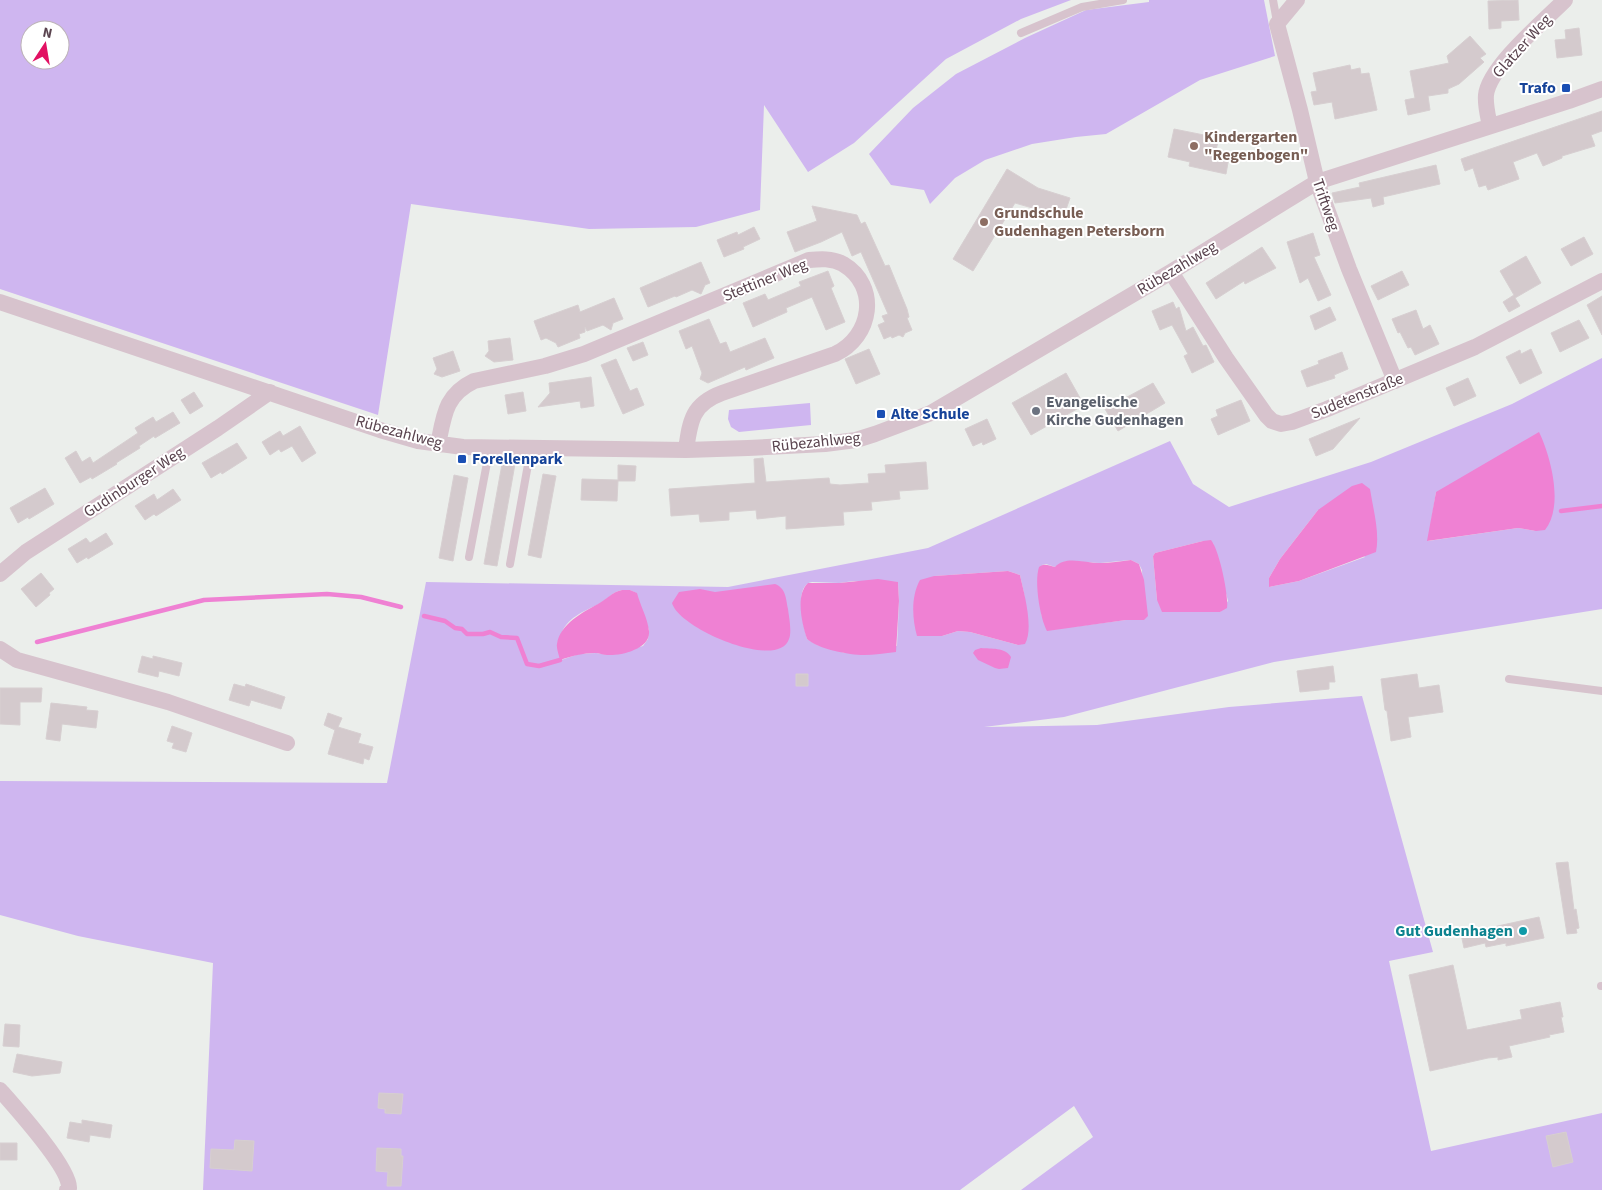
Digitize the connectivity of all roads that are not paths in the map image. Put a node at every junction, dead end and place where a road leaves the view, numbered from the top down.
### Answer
1 (1123, 0) edge
2 (1273, 0) edge
3 (1297, 0) edge
4 (1565, 0) edge
5 (1277, 24) junction
6 (1021, 33) dead end
7 (1602, 88) edge
8 (1490, 126) junction
9 (1317, 182) junction
10 (1171, 272) junction
11 (1602, 281) edge
12 (0, 302) edge
13 (1395, 381) junction
14 (270, 392) junction
15 (438, 445) junction
16 (490, 447) junction
17 (531, 448) junction
18 (686, 450) junction
19 (470, 557) dead end
20 (510, 564) dead end
21 (0, 574) edge
22 (0, 649) edge
23 (1509, 679) dead end
24 (1602, 691) edge
25 (287, 743) dead end
26 (0, 1090) edge
27 (67, 1190) edge

1 - 6 lane
2 - 5 lane
3 - 5 street
4 - 8 street, Glatzer Weg
5 - 9 street, Triftweg
7 - 8 street, Rübezahlweg
8 - 9 street, Rübezahlweg
9 - 10 street, Rübezahlweg
9 - 13 street, Triftweg
10 - 13 street, Sudetenstraße
10 - 18 street, Rübezahlweg
11 - 13 street, Sudetenstraße
12 - 14 street, Rübezahlweg
14 - 15 street, Rübezahlweg
14 - 21 street, Gudinburger Weg
15 - 16 street, Rübezahlweg
15 - 18 street, Stettiner Weg
16 - 17 street, Rübezahlweg
16 - 19 lane
17 - 18 street, Rübezahlweg
17 - 20 lane
22 - 25 street
23 - 24 lane
26 - 27 street

